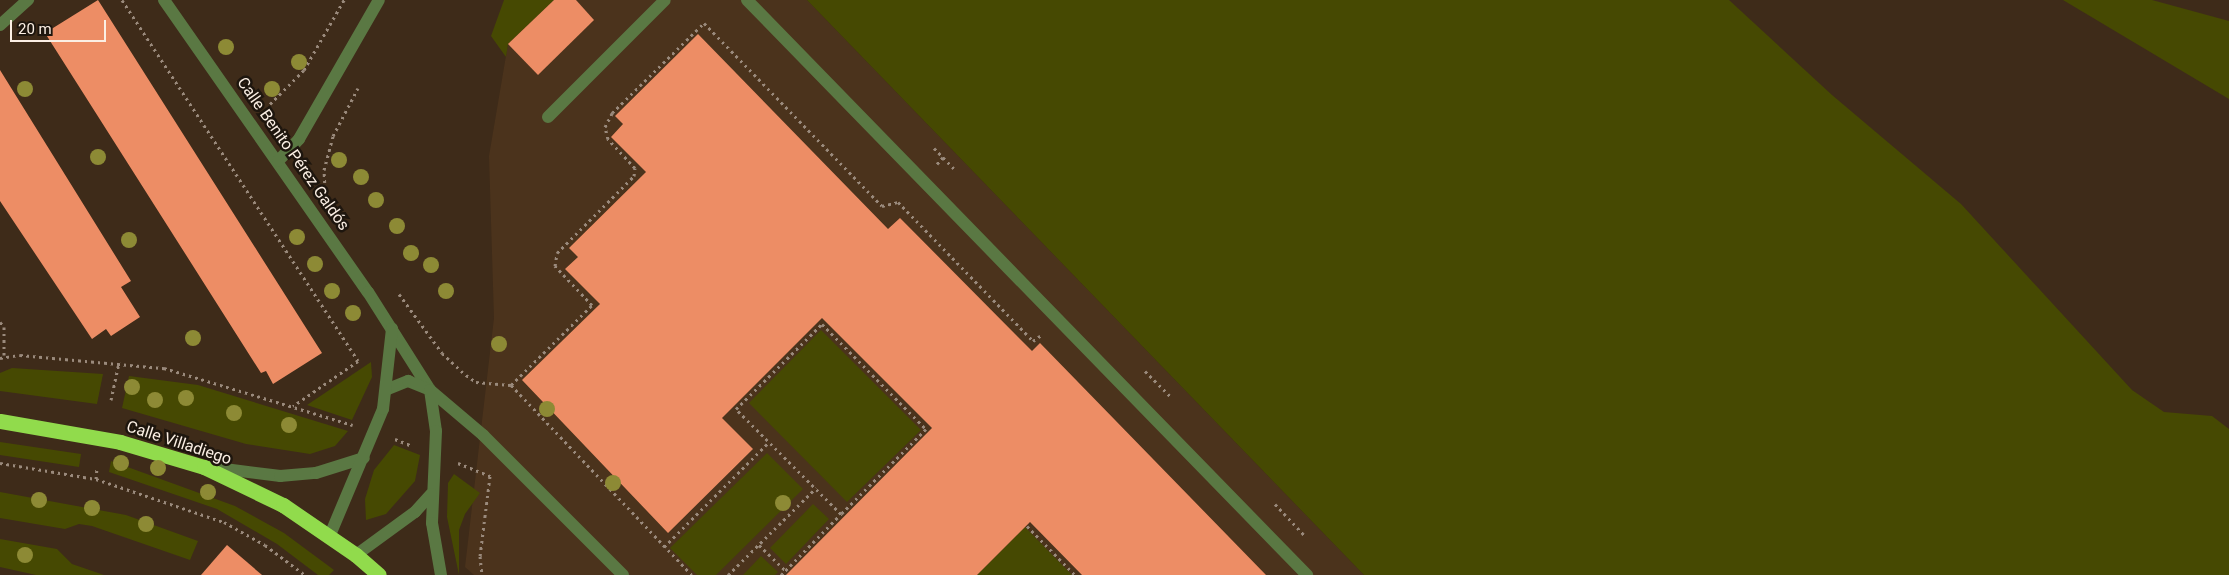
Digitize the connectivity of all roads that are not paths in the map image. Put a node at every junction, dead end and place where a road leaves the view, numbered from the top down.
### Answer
1 (28, 0) edge
2 (164, 0) edge
3 (379, 0) edge
4 (665, 0) edge
5 (748, 0) edge
6 (0, 25) edge
7 (548, 117) dead end
8 (278, 161) junction
9 (392, 328) junction
10 (388, 389) junction
11 (430, 390) junction
12 (0, 421) edge
13 (364, 458) junction
14 (204, 467) junction
15 (431, 494) junction
16 (330, 535) junction
17 (356, 555) junction
18 (379, 575) edge
19 (441, 575) edge
20 (623, 575) edge
21 (1307, 575) edge

1 - 6 street
2 - 8 street, Calle Benito Pérez Galdós
3 - 8 street
4 - 7 street
5 - 21 street
8 - 9 street, Calle Benito Pérez Galdós
9 - 10 street
9 - 11 street, Calle Benito Pérez Galdós
10 - 11 street
10 - 13 street
11 - 15 street, Calle Benito Pérez Galdós
11 - 20 street
12 - 14 highway, Calle Villadiego
13 - 14 street
13 - 16 street
14 - 16 highway, Calle Villadiego
15 - 17 street
15 - 19 street, Calle Benito Pérez Galdós
16 - 17 highway, Calle Villadiego
17 - 18 highway, Calle Villadiego

